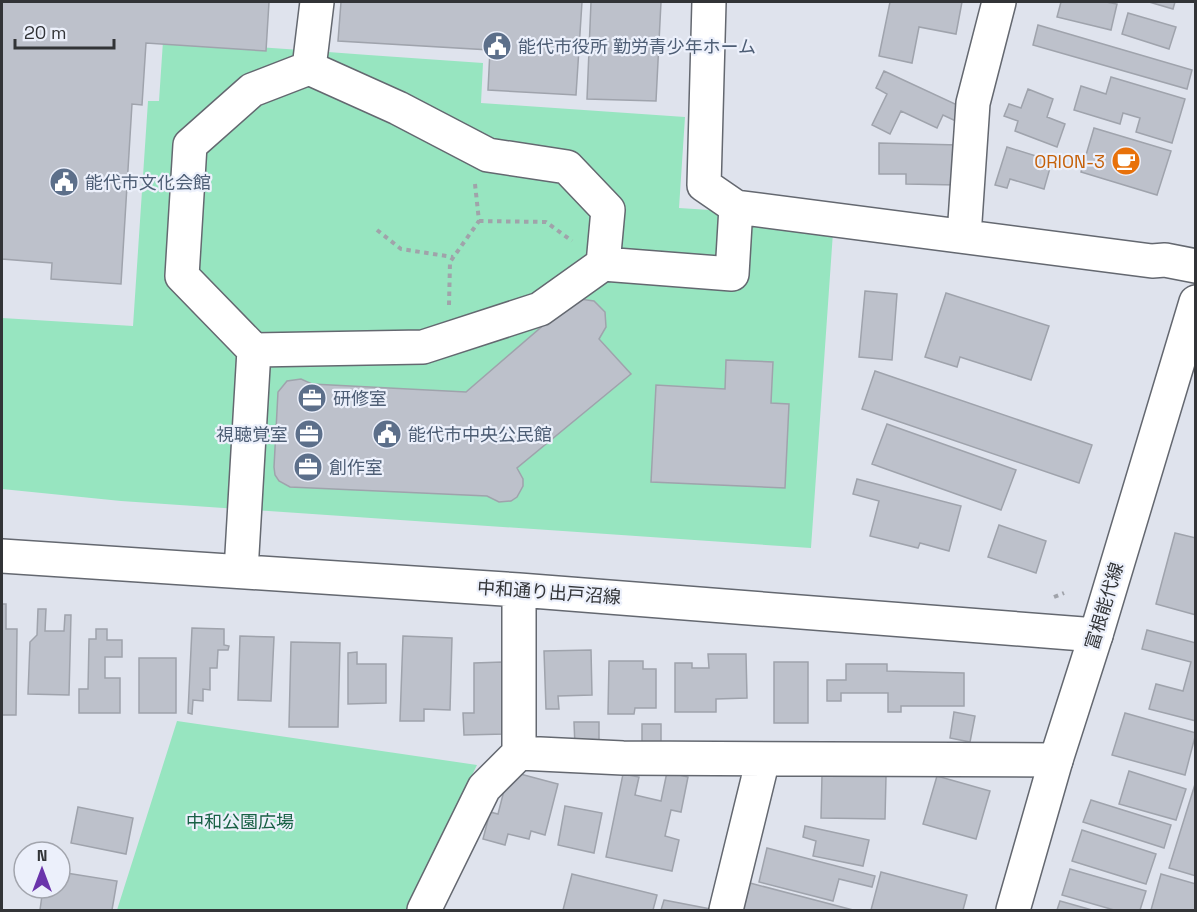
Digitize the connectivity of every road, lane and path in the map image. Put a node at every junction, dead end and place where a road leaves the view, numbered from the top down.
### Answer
1 (317, 2) edge
2 (709, 2) edge
3 (999, 2) edge
4 (309, 68) junction
5 (470, 145) junction
6 (736, 207) junction
7 (479, 221) junction
8 (377, 230) dead end
9 (964, 236) junction
10 (453, 257) junction
11 (603, 264) junction
12 (1196, 266) edge
13 (1196, 302) edge
14 (449, 339) junction
15 (255, 350) junction
16 (2, 556) edge
17 (242, 572) junction
18 (519, 590) junction
19 (1096, 636) junction
20 (519, 753) junction
21 (763, 759) junction
22 (1056, 760) junction
23 (424, 910) edge
24 (726, 910) edge
25 (1013, 910) edge

1 - 4 street
2 - 6 street
3 - 9 street
4 - 5 street
4 - 15 street
5 - 7 path
5 - 11 street
6 - 9 street
6 - 11 street
7 - 10 path
7 - 11 path
8 - 10 path
9 - 12 street
10 - 14 path
11 - 14 street
13 - 19 street, 富根能代線
14 - 15 street
15 - 17 street
16 - 17 street, 中和通り出戸沼線
17 - 18 street, 中和通り出戸沼線
18 - 19 street, 中和通り出戸沼線
18 - 20 street
19 - 22 street, 富根能代線
20 - 21 street
20 - 23 street
21 - 22 street
21 - 24 street
22 - 25 street, 富根能代線

